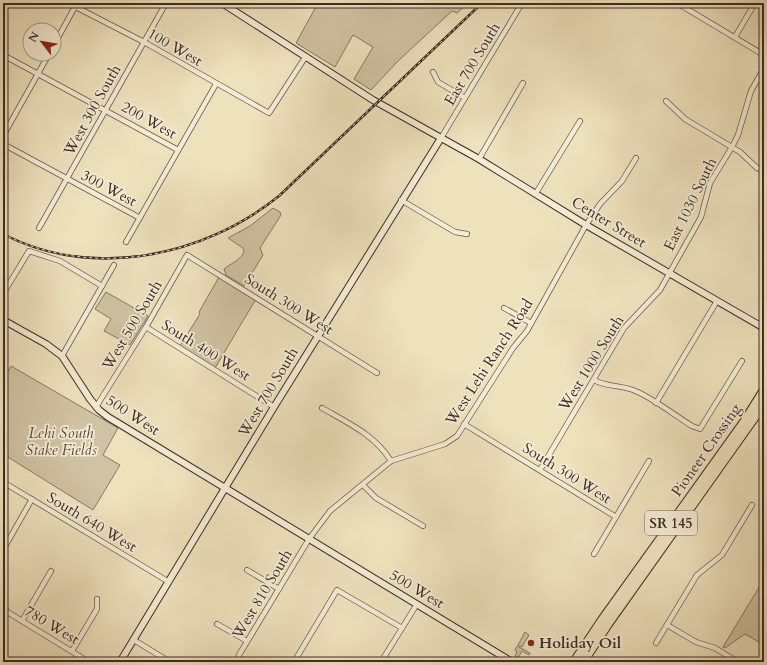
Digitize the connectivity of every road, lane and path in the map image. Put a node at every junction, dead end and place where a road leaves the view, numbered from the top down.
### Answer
1 (68, 3) edge
2 (166, 3) edge
3 (222, 3) edge
4 (522, 3) edge
5 (677, 3) edge
6 (755, 3) edge
7 (76, 5) edge
8 (62, 30) edge
9 (734, 37) junction
10 (144, 42) junction
11 (3, 55) edge
12 (764, 55) edge
13 (306, 56) junction
14 (45, 62) edge
15 (764, 68) edge
16 (433, 72) dead end
17 (38, 75) junction
18 (523, 83) dead end
19 (216, 84) junction
20 (465, 98) junction
21 (666, 101) dead end
22 (105, 109) junction
23 (580, 120) dead end
24 (3, 136) edge
25 (441, 138) junction
26 (3, 144) edge
27 (732, 147) junction
28 (178, 150) junction
29 (636, 158) dead end
30 (480, 159) junction
31 (764, 171) edge
32 (67, 179) junction
33 (536, 193) junction
34 (401, 200) junction
35 (140, 218) junction
36 (586, 225) junction
37 (39, 228) dead end
38 (467, 234) dead end
39 (126, 242) dead end
40 (187, 255) joint
41 (114, 265) dead end
42 (670, 272) junction
43 (102, 286) junction
44 (3, 294) edge
45 (717, 300) junction
46 (504, 308) dead end
47 (3, 320) edge
48 (531, 323) junction
49 (146, 327) junction
50 (764, 328) edge
51 (318, 336) junction
52 (62, 356) junction
53 (742, 361) dead end
54 (378, 373) dead end
55 (594, 380) junction
56 (764, 390) edge
57 (656, 403) junction
58 (764, 404) edge
59 (96, 407) junction
60 (274, 407) junction
61 (322, 408) dead end
62 (464, 424) junction
63 (391, 461) junction
64 (649, 461) dead end
65 (540, 470) junction
66 (3, 482) edge
67 (363, 484) junction
68 (226, 489) junction
69 (32, 499) junction
70 (752, 504) dead end
71 (616, 517) junction
72 (423, 526) dead end
73 (309, 539) junction
74 (3, 549) edge
75 (594, 554) dead end
76 (247, 570) dead end
77 (51, 571) dead end
78 (168, 582) junction
79 (278, 589) junction
80 (97, 599) dead end
81 (417, 604) junction
82 (3, 607) edge
83 (22, 621) junction
84 (217, 624) dead end
85 (667, 625) junction
86 (402, 628) junction
87 (134, 640) junction
88 (247, 641) junction
89 (656, 643) dead end
90 (72, 651) junction
91 (503, 660) edge
92 (89, 662) edge
93 (120, 662) edge
94 (170, 662) edge
95 (237, 662) edge
96 (294, 662) edge
97 (381, 662) edge
98 (512, 662) edge
99 (574, 662) edge
100 (583, 662) edge
101 (738, 662) edge

1 - 7 street, 100 West
2 - 10 street, West 300 South
3 - 13 street
4 - 20 street, East 700 South
5 - 9 street
6 - 9 street
7 - 8 street
7 - 10 street, 100 West
9 - 12 street
10 - 19 street, 100 West
10 - 22 street, West 300 South
11 - 17 street, 200 West
13 - 19 street, 100 West
13 - 25 street, Center Street
14 - 17 street
15 - 27 street, East 1030 South
16 - 20 street
17 - 22 street, 200 West
17 - 24 street
18 - 30 street
19 - 28 street
20 - 25 street, East 700 South
21 - 27 street
22 - 28 street, 200 West
22 - 32 street, West 300 South
23 - 33 street
25 - 30 street, Center Street
25 - 34 street, West 700 South
26 - 32 street, 300 West
27 - 31 street
27 - 42 street, East 1030 South
28 - 35 street
29 - 36 street, West Lehi Ranch Road
30 - 33 street, Center Street
32 - 35 street, 300 West
32 - 37 street, West 300 South
33 - 36 street, Center Street
34 - 38 street
34 - 51 street, West 700 South
35 - 39 street
36 - 42 street, Center Street
36 - 48 street, West Lehi Ranch Road
40 - 49 street, West 500 South
40 - 51 street, South 300 West
41 - 43 street
42 - 45 street, Center Street
42 - 55 street, West 1000 South
43 - 44 street
43 - 52 street
45 - 50 street, Center Street
45 - 57 street
46 - 48 street
47 - 52 street, 500 West
48 - 62 street, West Lehi Ranch Road
49 - 59 street, West 500 South
49 - 60 street, South 400 West
51 - 54 street, South 300 West
51 - 60 street, West 700 South
52 - 59 street, 500 West
53 - 57 street
55 - 57 street
55 - 65 street, West 1000 South
56 - 99 highway, Pioneer Crossing / SR 145
58 - 100 highway, Pioneer Crossing / SR 145
59 - 68 street, 500 West
60 - 68 street, West 700 South
61 - 63 street
62 - 63 street, West Lehi Ranch Road
62 - 65 street, South 300 West
63 - 67 street, West Lehi Ranch Road
64 - 71 street
65 - 71 street, South 300 West
66 - 69 street, South 640 West
67 - 72 street
67 - 73 street, West Lehi Ranch Road
68 - 73 street, 500 West
68 - 78 street, West 700 South
69 - 74 street
69 - 78 street, South 640 West
70 - 85 street
71 - 75 street
73 - 79 street, West 810 South
73 - 81 street, 500 West
76 - 79 street
77 - 83 street
78 - 87 street, West 700 South
79 - 88 street, West 810 South
80 - 90 street
81 - 86 street
81 - 91 street, 500 West
82 - 83 street, 780 West
83 - 90 street, 780 West
84 - 88 street
85 - 89 street
85 - 101 street
86 - 96 street
86 - 97 street
87 - 93 street, West 700 South
87 - 94 street
88 - 95 street, West 810 South
90 - 92 street, 780 West
91 - 98 street, 500 West

